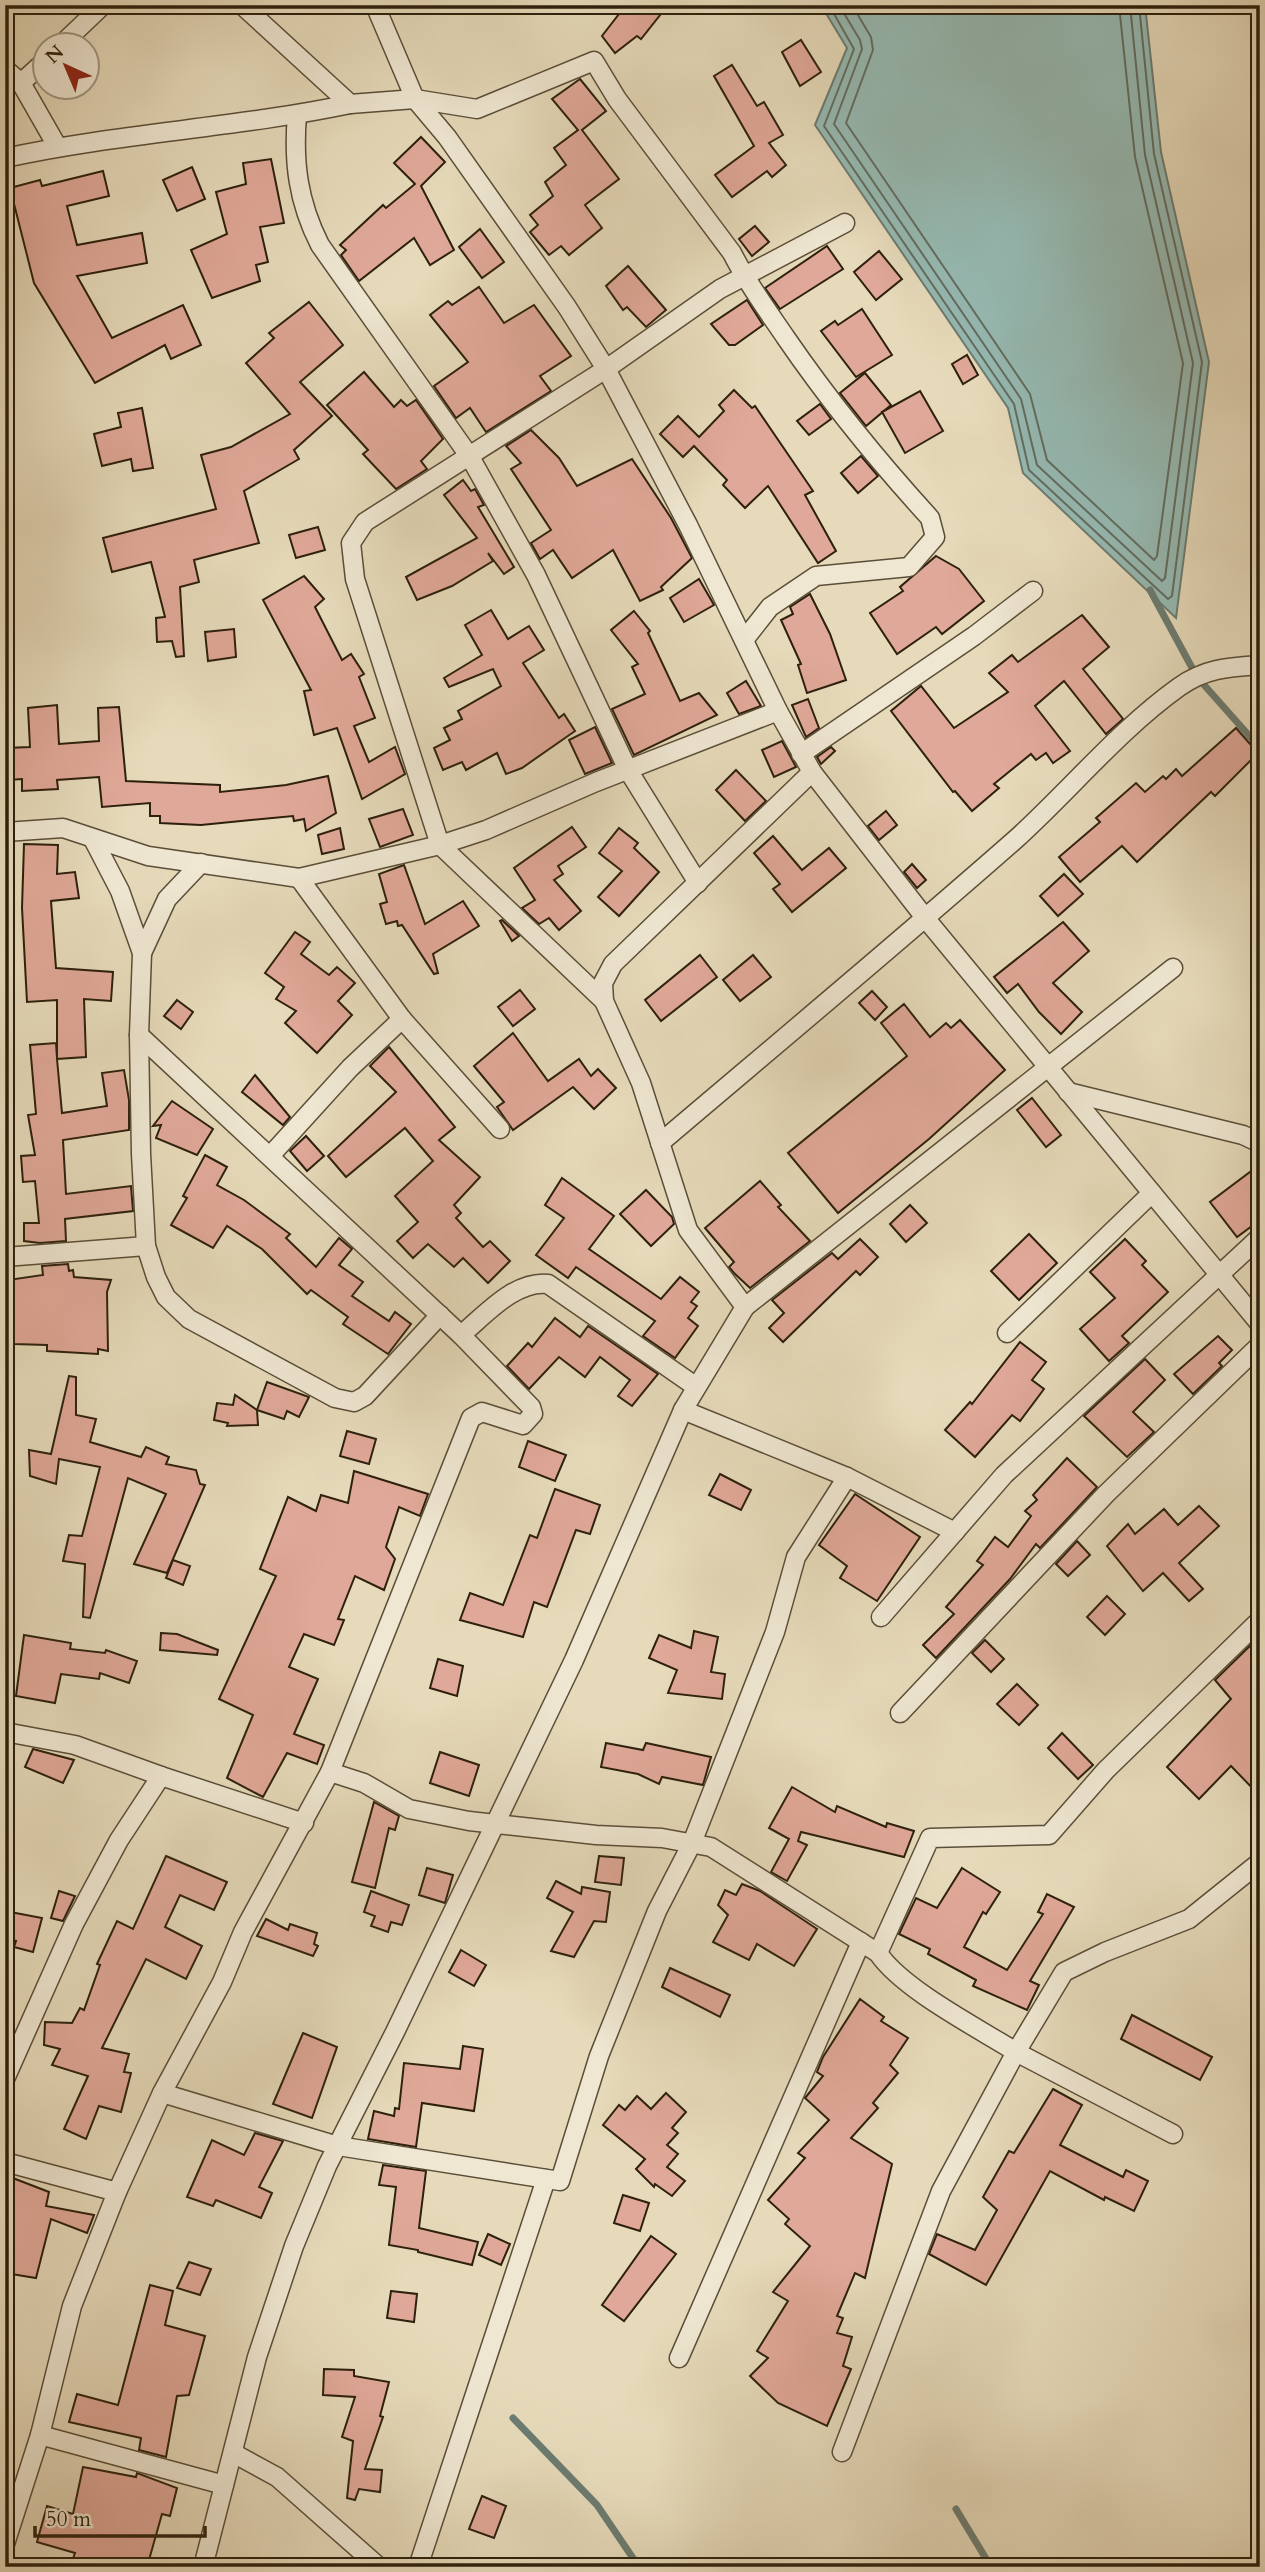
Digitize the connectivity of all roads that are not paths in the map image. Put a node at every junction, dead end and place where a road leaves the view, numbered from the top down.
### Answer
1 (103, 5) edge
2 (242, 5) edge
3 (375, 5) edge
4 (75, 32) edge
5 (5, 69) edge
6 (32, 73) edge
7 (21, 83) junction
8 (415, 99) junction
9 (351, 104) junction
10 (296, 116) junction
11 (57, 146) junction
12 (5, 158) edge
13 (845, 223) dead end
14 (744, 276) junction
15 (606, 369) junction
16 (470, 457) junction
17 (1033, 591) dead end
18 (744, 640) junction
19 (1260, 665) edge
20 (778, 711) junction
21 (801, 754) junction
22 (628, 770) junction
23 (812, 772) junction
24 (5, 832) edge
25 (93, 839) junction
26 (440, 845) junction
27 (201, 863) junction
28 (299, 878) junction
29 (698, 883) junction
30 (926, 919) junction
31 (142, 953) junction
32 (1173, 968) dead end
33 (604, 1001) junction
34 (402, 1019) junction
35 (139, 1035) junction
36 (1048, 1067) junction
37 (1068, 1091) junction
38 (500, 1129) dead end
39 (660, 1143) junction
40 (1260, 1143) edge
41 (270, 1156) junction
42 (1152, 1193) junction
43 (1260, 1237) edge
44 (146, 1246) junction
45 (5, 1257) edge
46 (1218, 1274) junction
47 (745, 1307) junction
48 (440, 1315) junction
49 (1260, 1324) edge
50 (1007, 1333) dead end
51 (461, 1335) junction
52 (1260, 1345) edge
53 (695, 1386) junction
54 (683, 1409) junction
55 (847, 1477) junction
56 (955, 1532) junction
57 (881, 1617) dead end
58 (1260, 1620) edge
59 (901, 1713) dead end
60 (5, 1732) edge
61 (330, 1772) junction
62 (161, 1776) junction
63 (304, 1823) junction
64 (495, 1826) junction
65 (692, 1843) junction
66 (1260, 1862) edge
67 (861, 1942) junction
68 (877, 1953) junction
69 (1016, 2052) junction
70 (5, 2079) edge
71 (162, 2093) junction
72 (1172, 2134) dead end
73 (338, 2146) junction
74 (5, 2162) edge
75 (546, 2179) junction
76 (117, 2192) junction
77 (679, 2358) dead end
78 (40, 2435) junction
79 (842, 2452) dead end
80 (233, 2453) junction
81 (224, 2485) junction
82 (5, 2544) edge
83 (203, 2567) edge
84 (379, 2567) edge
85 (418, 2567) edge

1 - 4 street
2 - 9 street
3 - 8 street
5 - 7 street
6 - 7 street
7 - 11 street
8 - 9 street
8 - 14 street
8 - 15 street
9 - 10 street
10 - 11 street
10 - 16 street
11 - 12 street
13 - 14 street
14 - 15 street
14 - 18 street
15 - 16 street
15 - 18 street
16 - 22 street
16 - 26 street
17 - 21 street
18 - 20 street
19 - 30 street
20 - 21 street
20 - 22 street
21 - 23 street
22 - 26 street
22 - 29 street
23 - 29 street
23 - 30 street
24 - 25 street
25 - 27 street
25 - 31 street
26 - 28 street
26 - 33 street
27 - 28 street
27 - 31 street
28 - 34 street
29 - 33 street
30 - 36 street
30 - 39 street
31 - 35 street
32 - 36 street
33 - 39 street
34 - 38 street
34 - 41 street
35 - 41 street
35 - 44 street
36 - 37 street
36 - 47 street
37 - 40 street
37 - 42 street
39 - 47 street
41 - 48 street
42 - 46 street
42 - 50 street
43 - 46 street
44 - 45 street
44 - 48 street
46 - 49 street
46 - 56 street
47 - 53 street
48 - 51 street
51 - 53 street
51 - 61 street
52 - 59 street
53 - 54 street
54 - 55 street
54 - 64 street
55 - 56 street
55 - 65 street
56 - 57 street
58 - 68 street
60 - 62 street
61 - 63 street
61 - 64 street
62 - 63 street
62 - 70 street
63 - 71 street
64 - 65 street
64 - 73 street
65 - 67 street
65 - 75 street
66 - 69 street
67 - 68 street
67 - 77 street
68 - 69 street
69 - 72 street
69 - 79 street
71 - 73 street
71 - 76 street
73 - 75 street
73 - 80 street
74 - 76 street
75 - 85 street
76 - 78 street
78 - 81 street
78 - 82 street
80 - 81 street
80 - 84 street
81 - 83 street

